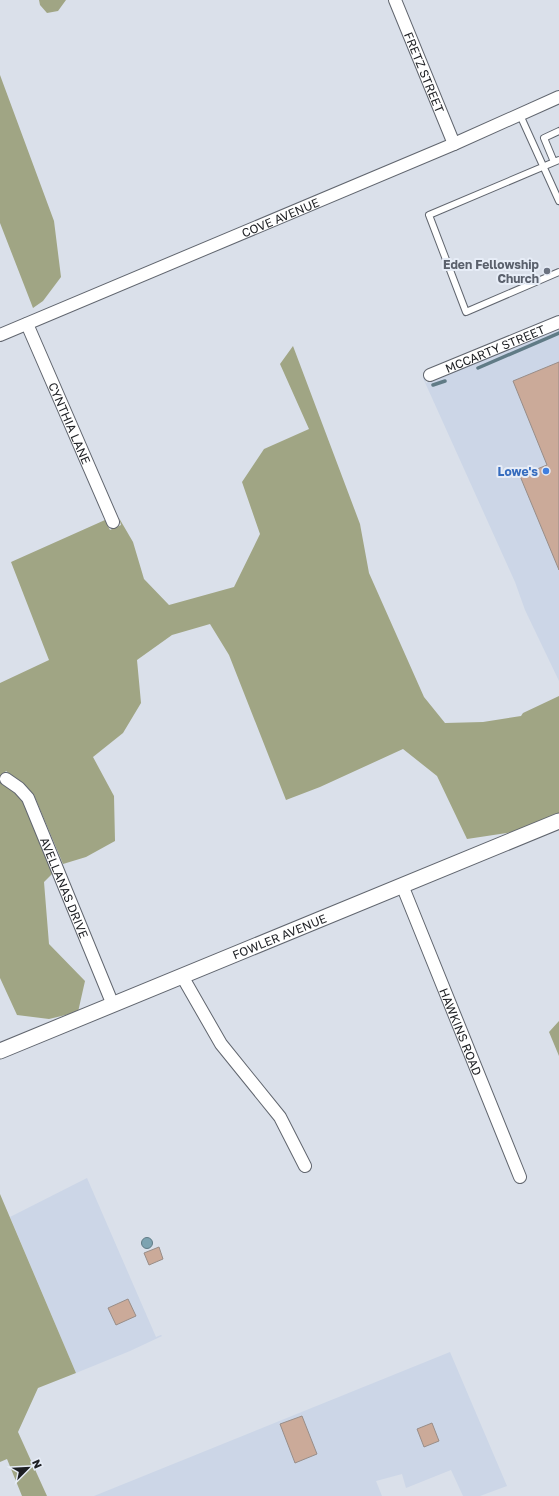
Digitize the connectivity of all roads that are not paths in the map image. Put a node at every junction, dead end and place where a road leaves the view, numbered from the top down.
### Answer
1 (395, 0) edge
2 (559, 97) edge
3 (520, 115) junction
4 (559, 131) edge
5 (454, 144) junction
6 (557, 161) edge
7 (543, 166) junction
8 (559, 201) edge
9 (559, 272) edge
10 (559, 322) edge
11 (27, 324) junction
12 (0, 335) edge
13 (430, 375) dead end
14 (113, 522) dead end
15 (6, 779) dead end
16 (559, 821) edge
17 (402, 885) junction
18 (182, 976) junction
19 (113, 1005) junction
20 (0, 1051) edge
21 (305, 1166) dead end
22 (520, 1177) dead end

1 - 5 street, FRETZ STREET
2 - 3 street, COVE AVENUE
3 - 5 street, COVE AVENUE
3 - 7 lane
4 - 6 lane
5 - 11 street, COVE AVENUE
6 - 7 lane
7 - 8 lane
7 - 9 lane
10 - 13 street, MCCARTY STREET
11 - 12 street, COVE AVENUE
11 - 14 street, CYNTHIA LANE
15 - 19 street, AVELLANAS DRIVE
16 - 17 street, FOWLER AVENUE
17 - 18 street, FOWLER AVENUE
17 - 22 street, HAWKINS ROAD
18 - 19 street, FOWLER AVENUE
18 - 21 street
19 - 20 street, FOWLER AVENUE

